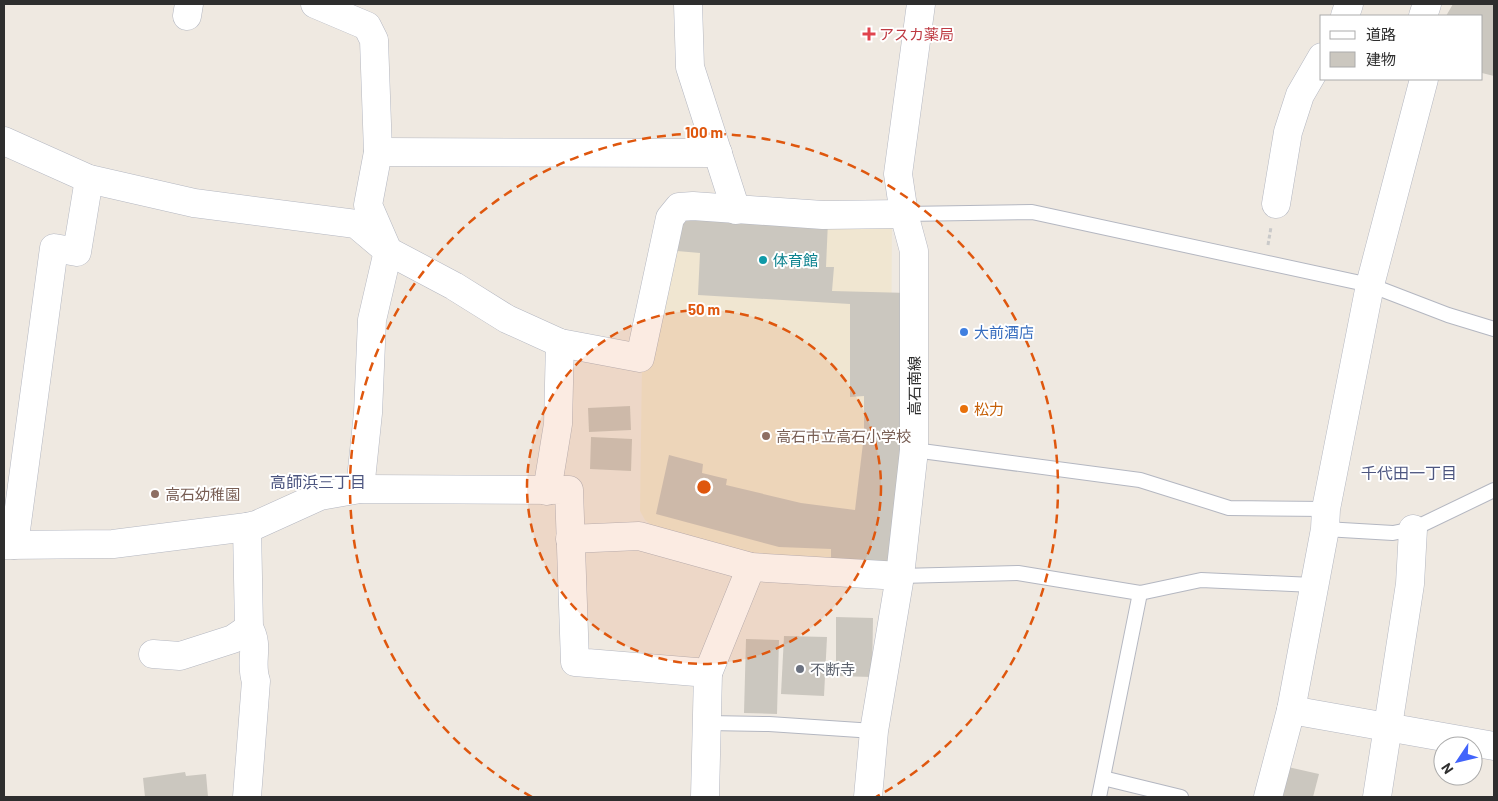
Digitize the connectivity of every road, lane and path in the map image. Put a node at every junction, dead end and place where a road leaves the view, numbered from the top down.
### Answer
1 (315, 4) edge
2 (688, 4) edge
3 (921, 4) edge
4 (370, 15) edge
5 (1320, 60) edge
6 (1424, 80) edge
7 (4, 141) edge
8 (378, 152) junction
9 (718, 153) junction
10 (89, 179) junction
11 (1276, 204) joint
12 (736, 210) junction
13 (904, 214) junction
14 (388, 251) junction
15 (1264, 262) junction
16 (1370, 285) junction
17 (1494, 329) edge
18 (560, 342) junction
19 (914, 450) junction
20 (360, 489) junction
21 (1494, 490) edge
22 (547, 491) junction
23 (1325, 519) junction
24 (247, 527) junction
25 (1413, 530) junction
26 (570, 538) junction
27 (9, 545) edge
28 (751, 567) junction
29 (900, 576) junction
30 (1313, 585) junction
31 (1140, 593) junction
32 (249, 628) junction
33 (153, 654) dead end
34 (708, 673) junction
35 (1291, 710) junction
36 (708, 723) junction
37 (1390, 727) junction
38 (874, 730) junction
39 (1494, 746) edge
40 (1103, 778) junction
41 (247, 797) edge
42 (705, 797) edge
43 (868, 797) edge
44 (1099, 797) edge
45 (1181, 797) edge
46 (1268, 797) edge
47 (1377, 797) edge

1 - 4 street
2 - 9 street
3 - 13 street, 高石南線
4 - 8 street
5 - 11 street
6 - 16 street
7 - 10 street
8 - 9 street
8 - 14 street
9 - 12 street
10 - 14 street
10 - 27 street
11 - 15 path
12 - 13 street
12 - 18 street
13 - 15 lane
13 - 19 street, 高石南線
14 - 18 street
14 - 20 street
15 - 16 lane
16 - 17 lane
16 - 23 street
18 - 22 street
19 - 23 lane
19 - 29 street, 高石南線
20 - 22 street
20 - 24 street
21 - 25 lane
22 - 26 street
23 - 25 lane
23 - 30 street
24 - 27 street
24 - 32 street
25 - 37 street
26 - 28 street
26 - 34 street
28 - 29 street
28 - 34 street
29 - 31 lane
29 - 38 street, 高石南線
30 - 31 lane
30 - 35 street
31 - 40 lane
32 - 33 street
32 - 41 street
34 - 36 street
35 - 37 street
35 - 46 street
36 - 38 lane
36 - 42 street
37 - 39 street
37 - 47 street
38 - 43 street, 高石南線
40 - 44 lane
40 - 45 lane

